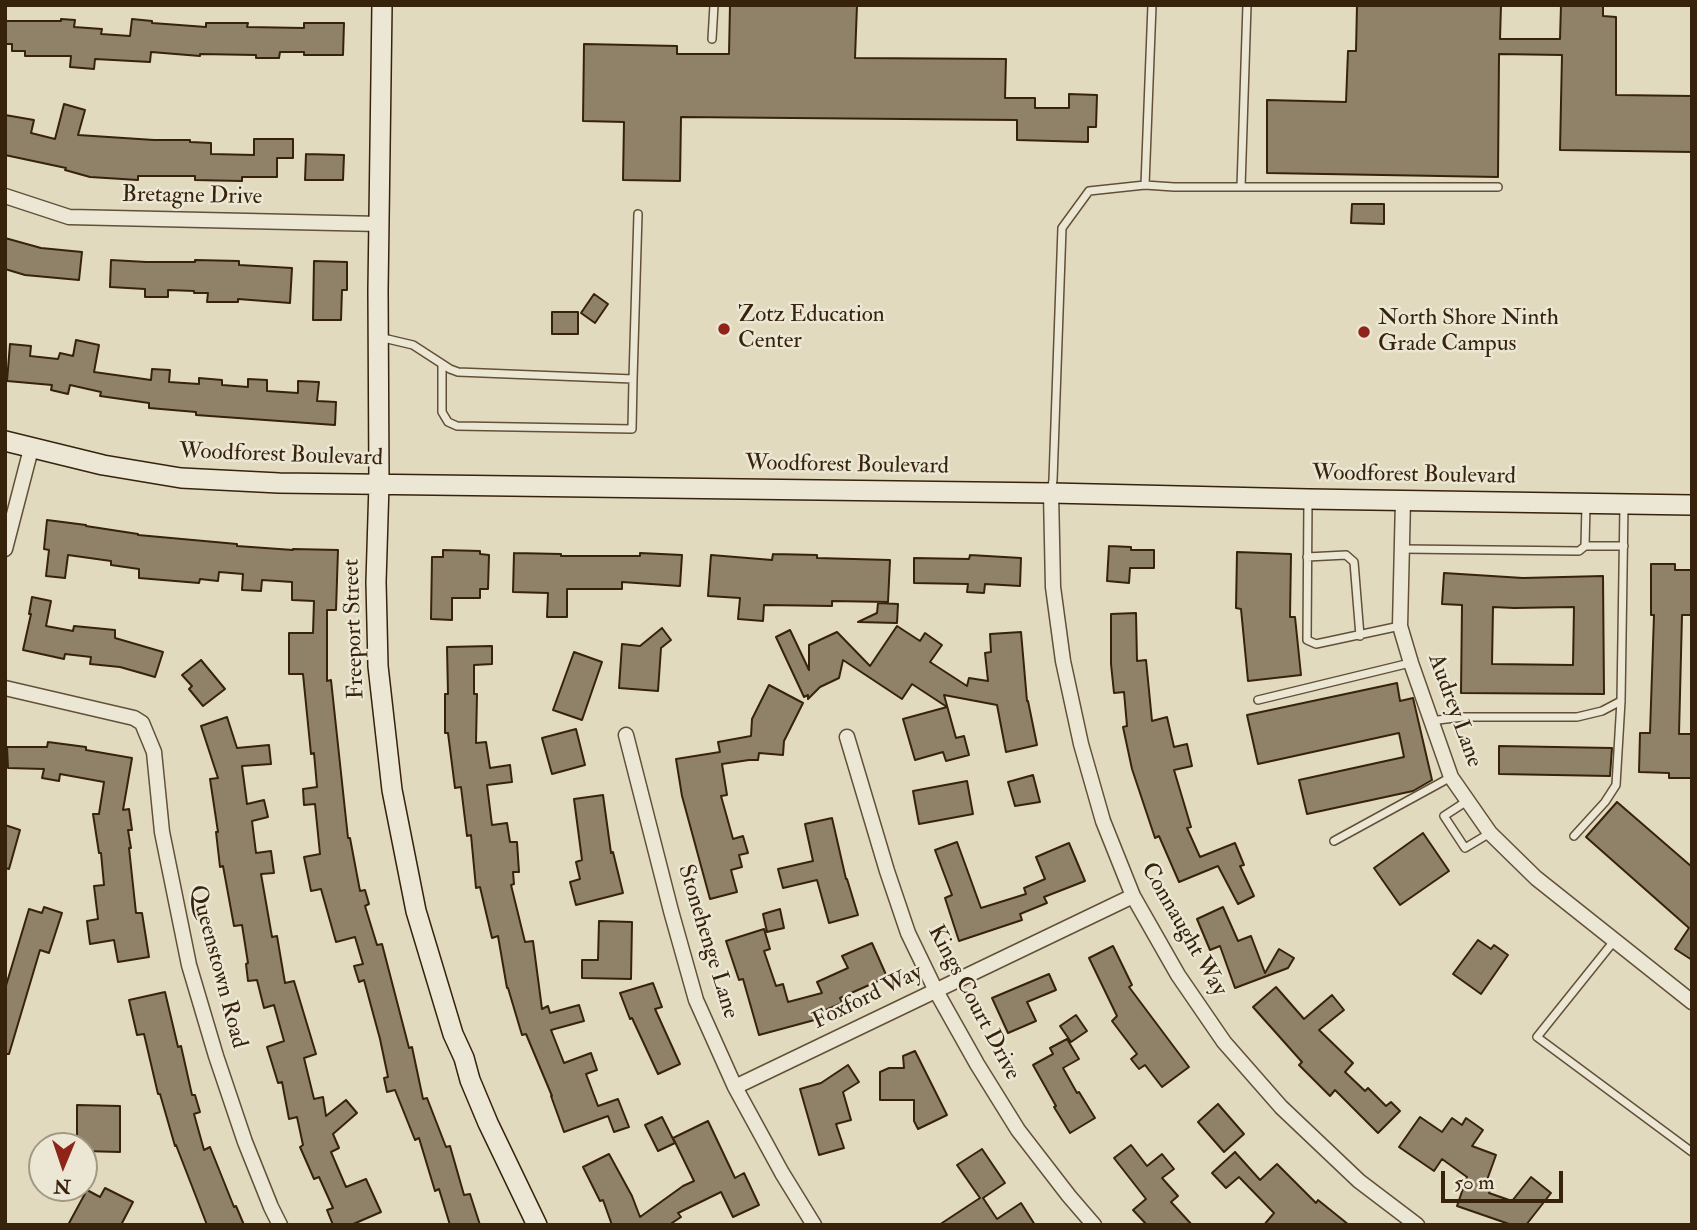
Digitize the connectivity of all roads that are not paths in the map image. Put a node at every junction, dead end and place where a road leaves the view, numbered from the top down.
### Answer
1 (382, 5) edge
2 (714, 5) edge
3 (1152, 5) edge
4 (1247, 5) edge
5 (712, 39) dead end
6 (1145, 185) junction
7 (1241, 187) junction
8 (1498, 187) dead end
9 (5, 196) edge
10 (638, 214) dead end
11 (380, 224) junction
12 (379, 337) junction
13 (442, 364) junction
14 (633, 379) junction
15 (5, 441) edge
16 (31, 449) junction
17 (379, 484) junction
18 (1051, 493) junction
19 (1308, 499) junction
20 (1403, 500) junction
21 (1586, 503) junction
22 (1624, 504) junction
23 (1692, 505) edge
24 (1585, 546) junction
25 (1624, 546) junction
26 (5, 548) edge
27 (1402, 549) junction
28 (1307, 556) junction
29 (1400, 626) junction
30 (1360, 636) junction
31 (1411, 663) junction
32 (5, 688) edge
33 (1258, 700) dead end
34 (1621, 701) junction
35 (1432, 723) junction
36 (626, 735) dead end
37 (847, 737) dead end
38 (1451, 777) junction
39 (1467, 801) junction
40 (1489, 833) junction
41 (1574, 836) dead end
42 (1334, 841) dead end
43 (1133, 896) junction
44 (1615, 940) junction
45 (936, 991) junction
46 (1692, 1002) edge
47 (735, 1087) junction
48 (1692, 1152) edge
49 (280, 1225) edge
50 (537, 1225) edge
51 (814, 1225) edge
52 (1094, 1225) edge
53 (1417, 1225) edge

1 - 11 main road, Freeport Street
2 - 5 lane
3 - 6 lane
4 - 7 lane
6 - 7 lane
6 - 18 lane
7 - 8 lane
9 - 11 street, Bretagne Drive
10 - 14 lane
11 - 12 main road, Freeport Street
12 - 13 lane
12 - 17 main road, Freeport Street
13 - 14 lane
13 - 14 lane
15 - 16 main road, Woodforest Boulevard
16 - 17 main road, Woodforest Boulevard
16 - 26 street
17 - 18 main road, Woodforest Boulevard
17 - 50 main road, Freeport Street
18 - 19 main road, Woodforest Boulevard
18 - 43 street, Connaught Way
19 - 20 main road, Woodforest Boulevard
19 - 28 lane
20 - 21 main road, Woodforest Boulevard
20 - 27 street, Audrey Lane
21 - 22 main road, Woodforest Boulevard
21 - 24 lane
22 - 23 main road, Woodforest Boulevard
22 - 25 lane
24 - 25 lane
24 - 27 lane
25 - 34 lane
27 - 29 street, Audrey Lane
28 - 30 lane
28 - 30 lane
29 - 30 lane
29 - 31 street, Audrey Lane
31 - 33 lane
31 - 35 street, Audrey Lane
32 - 49 street, Queenstown Road
34 - 35 lane
34 - 41 lane
35 - 38 street, Audrey Lane
36 - 47 street, Stonehenge Lane
37 - 45 street, Kings Court Drive
38 - 39 street, Audrey Lane
38 - 42 lane
39 - 40 street, Audrey Lane
39 - 40 lane
40 - 44 street, Audrey Lane
43 - 45 street, Foxford Way
43 - 53 street, Connaught Way
44 - 46 street, Audrey Lane
44 - 48 lane
45 - 47 street, Foxford Way
45 - 52 street, Kings Court Drive
47 - 51 street, Stonehenge Lane

